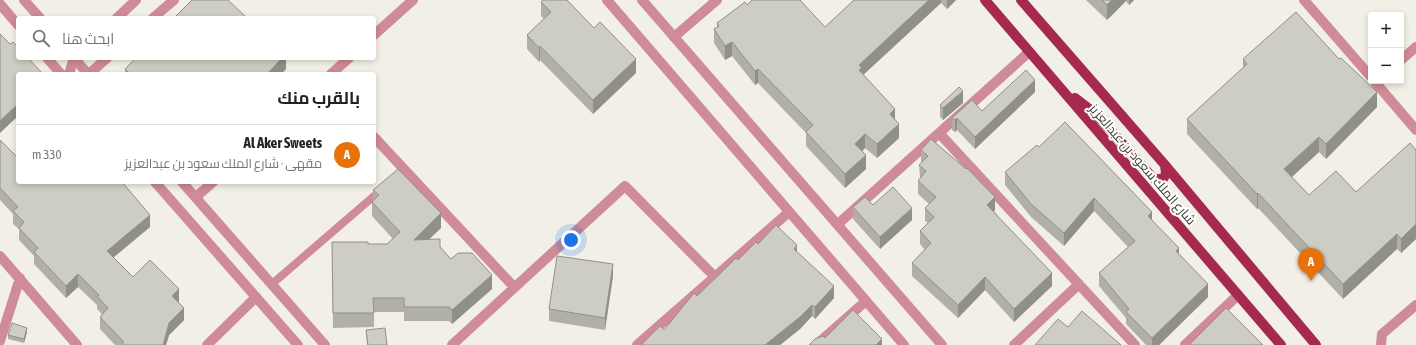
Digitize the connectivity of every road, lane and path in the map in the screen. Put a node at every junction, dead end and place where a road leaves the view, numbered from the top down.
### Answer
1 (24, 0) edge
2 (136, 0) edge
3 (174, 0) edge
4 (413, 0) edge
5 (606, 0) edge
6 (642, 0) edge
7 (717, 0) edge
8 (985, 0) edge
9 (1021, 0) edge
10 (1304, 0) edge
11 (0, 4) edge
12 (38, 16) edge
13 (119, 16) edge
14 (155, 16) edge
15 (16, 23) edge
16 (376, 33) edge
17 (674, 37) junction
18 (1416, 47) edge
19 (1029, 52) junction
20 (1404, 57) edge
21 (49, 60) edge
22 (73, 60) edge
23 (76, 60) edge
24 (105, 60) edge
25 (347, 60) edge
26 (59, 72) edge
27 (69, 72) edge
28 (86, 72) edge
29 (90, 72) edge
30 (334, 72) edge
31 (1368, 73) edge
32 (1058, 84) junction
33 (1377, 84) edge
34 (1416, 130) edge
35 (939, 133) junction
36 (376, 140) edge
37 (1165, 165) junction
38 (157, 184) edge
39 (184, 184) edge
40 (211, 184) edge
41 (386, 185) edge
42 (196, 198) junction
43 (790, 212) junction
44 (838, 224) junction
45 (0, 256) edge
46 (715, 277) junction
47 (20, 278) junction
48 (272, 284) junction
49 (1079, 284) junction
50 (514, 288) junction
51 (1238, 295) junction
52 (256, 297) junction
53 (866, 301) junction
54 (1416, 305) edge
55 (0, 341) edge
56 (77, 345) edge
57 (207, 345) edge
58 (298, 345) edge
59 (325, 345) edge
60 (452, 345) edge
61 (637, 345) edge
62 (816, 345) edge
63 (904, 345) edge
64 (942, 345) edge
65 (1014, 345) edge
66 (1135, 345) edge
67 (1185, 345) edge
68 (1281, 345) edge
69 (1316, 345) edge
70 (1381, 345) edge

1 - 12 street
2 - 13 street
3 - 14 street
4 - 16 street
5 - 43 street
6 - 17 street
7 - 17 street
8 - 19 main road, شارع الملك سعود بن عبدالعزيز
9 - 37 main road, شارع الملك سعود بن عبدالعزيز
10 - 31 street
11 - 15 street
17 - 44 street
18 - 20 street
19 - 32 main road, شارع الملك سعود بن عبدالعزيز
19 - 35 street
21 - 26 street
22 - 27 street
23 - 28 street
24 - 29 street
25 - 30 street
32 - 37 main road
32 - 51 main road, شارع الملك سعود بن عبدالعزيز
33 - 34 street
35 - 44 street
35 - 49 street
36 - 50 street
37 - 69 main road, شارع الملك سعود بن عبدالعزيز
38 - 52 street
39 - 42 street
40 - 42 street
41 - 48 lane
42 - 48 street
43 - 46 street
43 - 53 street
44 - 64 street
45 - 47 street
46 - 50 street
46 - 61 street
47 - 55 street
47 - 56 street
48 - 59 street
49 - 65 street
49 - 66 street
50 - 60 street
51 - 67 street
51 - 68 main road, شارع الملك سعود بن عبدالعزيز
52 - 57 street
52 - 58 street
53 - 62 street
53 - 63 street
54 - 70 street

